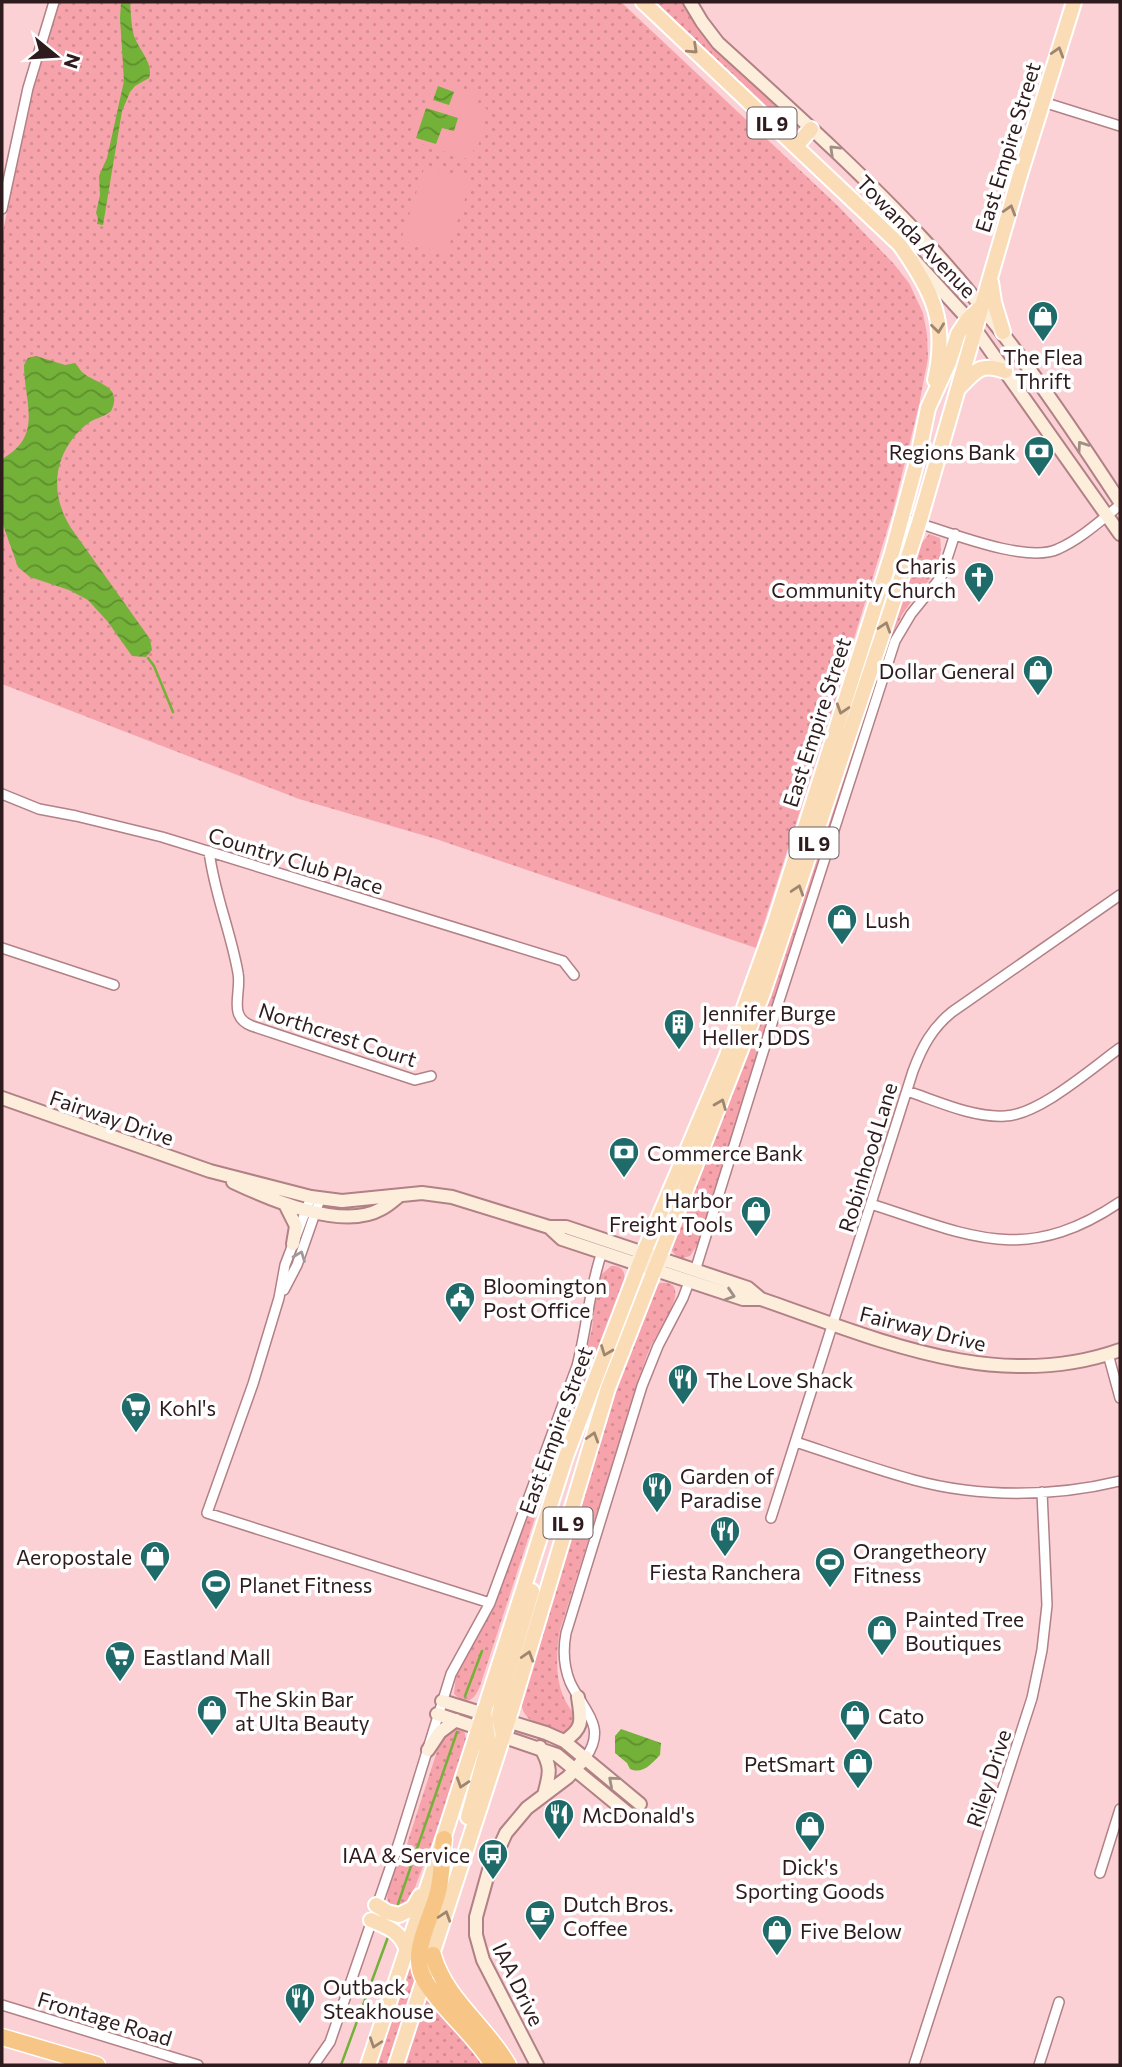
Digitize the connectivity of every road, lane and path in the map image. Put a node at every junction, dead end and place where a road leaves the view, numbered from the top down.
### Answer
1 (54, 2) edge
2 (643, 2) edge
3 (690, 2) edge
4 (1074, 2) edge
5 (1043, 102) junction
6 (1120, 126) edge
7 (811, 129) junction
8 (796, 146) junction
9 (2, 209) edge
10 (900, 245) junction
11 (990, 275) junction
12 (982, 306) junction
13 (972, 324) junction
14 (1003, 332) junction
15 (1005, 371) junction
16 (957, 391) junction
17 (928, 408) junction
18 (1120, 503) edge
19 (1107, 515) junction
20 (902, 518) junction
21 (919, 523) junction
22 (955, 534) junction
23 (1120, 534) edge
24 (2, 794) edge
25 (209, 851) junction
26 (1120, 895) edge
27 (2, 948) edge
28 (574, 975) dead end
29 (114, 985) dead end
30 (1120, 1048) edge
31 (431, 1076) dead end
32 (906, 1091) junction
33 (3, 1101) edge
34 (210, 1171) junction
35 (1120, 1202) edge
36 (285, 1204) junction
37 (871, 1204) junction
38 (313, 1205) junction
39 (549, 1227) junction
40 (293, 1244) junction
41 (602, 1252) junction
42 (642, 1258) junction
43 (656, 1264) junction
44 (692, 1276) junction
45 (279, 1298) junction
46 (834, 1324) junction
47 (1114, 1352) edge
48 (1120, 1398) edge
49 (796, 1442) junction
50 (1120, 1481) edge
51 (1042, 1492) junction
52 (771, 1518) dead end
53 (541, 1531) junction
54 (490, 1603) junction
55 (578, 1697) junction
56 (442, 1701) junction
57 (437, 1714) junction
58 (504, 1719) junction
59 (456, 1720) junction
60 (483, 1723) junction
61 (504, 1735) junction
62 (564, 1741) junction
63 (540, 1747) junction
64 (428, 1750) junction
65 (586, 1757) junction
66 (575, 1769) junction
67 (544, 1795) junction
68 (640, 1804) dead end
69 (1120, 1810) edge
70 (630, 1815) dead end
71 (444, 1839) junction
72 (462, 1865) junction
73 (1100, 1873) dead end
74 (430, 1880) junction
75 (376, 1905) junction
76 (371, 1920) junction
77 (407, 1951) junction
78 (433, 1955) junction
79 (425, 1981) junction
80 (1059, 2002) dead end
81 (2, 2005) edge
82 (2, 2036) edge
83 (97, 2065) edge
84 (198, 2065) edge
85 (314, 2065) edge
86 (368, 2065) edge
87 (396, 2065) edge
88 (493, 2065) edge
89 (508, 2065) edge
90 (537, 2065) edge
91 (914, 2065) edge
92 (1039, 2065) edge

1 - 9 street
2 -> 8 main road, Towanda Avenue / IL 9
3 - 7 main road, Towanda Avenue
5 -> 4 main road, East Empire Street
5 - 6 street
11 -> 5 main road, East Empire Street
7 - 8 main road
12 -> 7 main road, Towanda Avenue
8 - 10 main road, Towanda Avenue / IL 9
10 - 13 main road, Towanda Avenue
10 -> 17 main road, IL 9
11 - 12 main road, East Empire Street
11 - 14 main road
12 - 13 main road, East Empire Street / IL 9
12 - 14 main road, Towanda Avenue
13 - 15 main road, Towanda Avenue
13 - 16 main road, East Empire Street / IL 9
13 - 17 main road, East Empire Street / IL 9
18 -> 14 main road, Towanda Avenue
15 - 16 main road
15 - 19 main road, Towanda Avenue
16 - 21 main road, East Empire Street / IL 9
17 - 20 main road, East Empire Street / IL 9
18 - 19 street
19 - 22 street
19 - 23 main road, Towanda Avenue
20 - 21 street
20 -> 42 main road, East Empire Street / IL 9
21 - 22 street
43 -> 21 main road, East Empire Street / IL 9
22 - 44 street
24 - 25 street, Country Club Place
25 - 28 street, Country Club Place
25 - 31 street, Northcrest Court
26 - 32 street, Robinhood Lane
27 - 29 street
30 - 32 street
32 - 37 street, Robinhood Lane
33 - 34 main road, Fairway Drive
34 - 36 main road, Fairway Drive
34 - 38 main road, Fairway Drive
35 - 37 street
36 - 38 main road, Fairway Drive
36 - 40 main road
37 - 46 street, Robinhood Lane
38 - 39 main road, Fairway Drive
38 - 40 street
45 -> 38 street
39 - 41 main road, Fairway Drive
39 - 42 main road, Fairway Drive
40 - 45 street
41 - 42 main road, Fairway Drive
41 - 54 street
42 - 43 main road, Fairway Drive
42 -> 53 main road, East Empire Street / IL 9
43 - 44 main road, Fairway Drive
58 -> 43 main road, East Empire Street / IL 9
44 - 46 main road, Fairway Drive
44 - 55 street
45 - 54 street
46 - 47 main road, Fairway Drive
46 - 49 street, Robinhood Lane
47 - 48 street
49 - 51 street
49 - 52 street, Robinhood Lane
50 - 51 street
51 - 91 street, Riley Drive
53 - 58 main road
53 - 60 main road, East Empire Street / IL 9
54 - 56 street
55 - 62 main road
55 - 65 street
56 - 57 street
56 - 60 main road
57 - 59 main road
57 - 64 street
58 - 60 main road
58 - 61 main road, East Empire Street / IL 9
58 - 62 main road
59 - 60 main road
59 - 64 main road
60 - 61 main road
60 -> 71 main road, East Empire Street / IL 9
60 - 72 main road
61 - 63 main road
61 - 72 main road, East Empire Street / IL 9
62 - 65 main road
63 - 66 main road
63 - 67 main road
64 - 75 street
65 - 66 main road
68 -> 65 main road
66 - 67 main road
66 - 70 main road
67 - 90 main road, IAA Drive
69 - 73 street
71 - 74 main road, East Empire Street / IL 9
71 - 79 highway
78 -> 72 main road, East Empire Street / IL 9
74 - 75 main road
74 - 77 main road, East Empire Street / IL 9
75 - 76 street
76 - 77 main road
76 - 85 street
77 -> 86 main road, East Empire Street / IL 9
78 - 79 main road, East Empire Street / IL 9
78 - 89 highway
79 - 87 main road, East Empire Street / IL 9
79 - 88 highway
80 - 92 street
81 - 84 street, Frontage Road
82 - 83 highway

